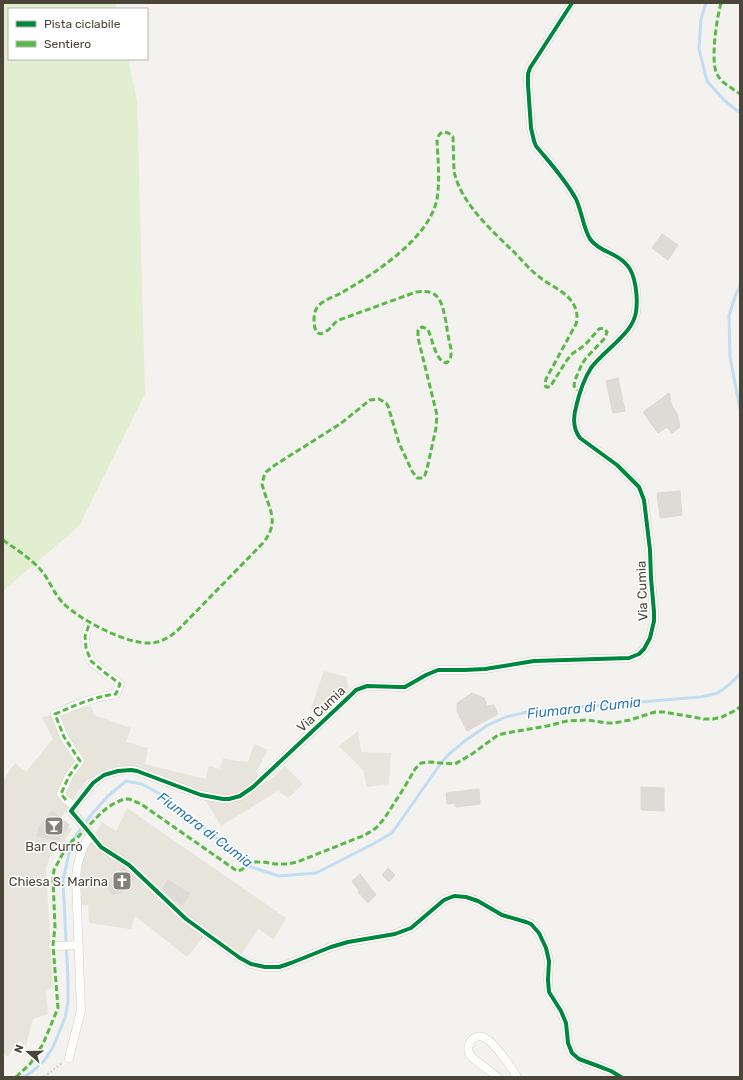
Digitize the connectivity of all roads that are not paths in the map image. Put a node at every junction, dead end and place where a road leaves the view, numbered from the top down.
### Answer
1 (572, 3) edge
2 (90, 622) dead end
3 (75, 806) junction
4 (90, 833) junction
5 (55, 945) dead end
6 (77, 945) junction
7 (69, 1058) road end
8 (497, 1077) edge
9 (517, 1077) edge
10 (621, 1077) edge

1 - 3 street, Via Cumia
2 - 3 street
3 - 4 street
4 - 6 street
4 - 10 street
5 - 6 street
6 - 7 street
8 - 9 street

